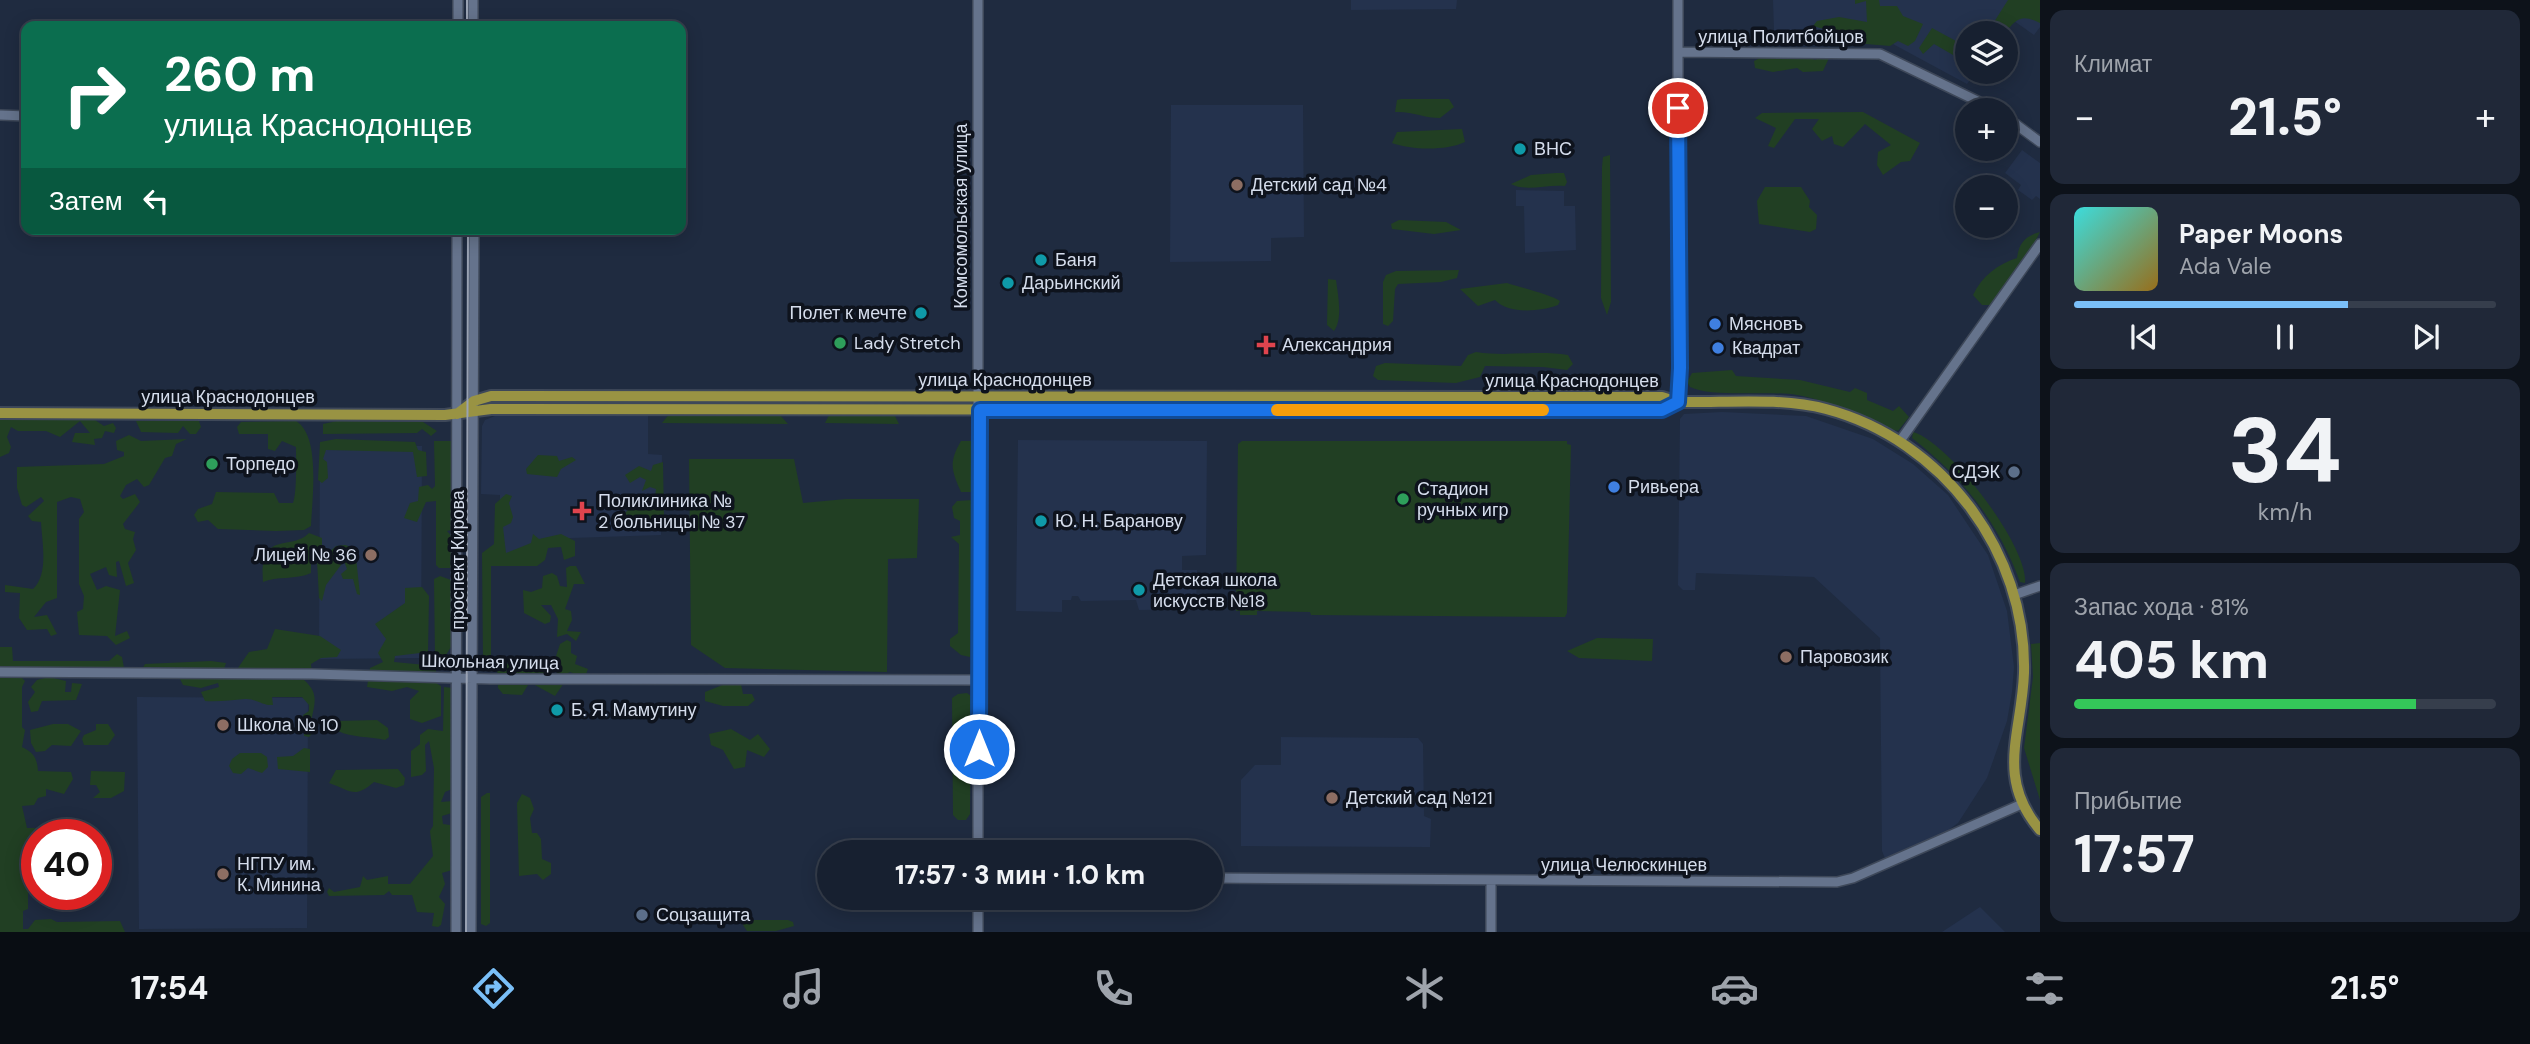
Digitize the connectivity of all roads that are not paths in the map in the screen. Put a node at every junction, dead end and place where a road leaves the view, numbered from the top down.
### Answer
1 (458, 0) edge
2 (473, 0) edge
3 (978, 0) edge
4 (1678, 0) edge
5 (458, 21) edge
6 (473, 21) edge
7 (1678, 52) junction
8 (1971, 98) edge
9 (0, 115) edge
10 (21, 116) edge
11 (2018, 126) edge
12 (2040, 142) edge
13 (457, 235) edge
14 (474, 235) edge
15 (2040, 244) edge
16 (979, 398) junction
17 (1678, 402) junction
18 (474, 407) junction
19 (980, 410) junction
20 (0, 413) edge
21 (457, 414) junction
22 (1900, 441) junction
23 (2040, 586) edge
24 (2014, 595) junction
25 (0, 672) edge
26 (457, 676) junction
27 (472, 677) junction
28 (979, 680) junction
29 (2022, 804) junction
30 (2040, 830) edge
31 (978, 840) edge
32 (1223, 878) edge
33 (1491, 880) junction
34 (978, 910) edge
35 (456, 932) edge
36 (471, 932) edge
37 (978, 932) edge
38 (1491, 932) edge

1 - 5 street
2 - 6 street
3 - 16 street, Комсомольская улица
4 - 7 street
7 - 8 street, улица Политбойцов
7 - 17 street
9 - 10 street
11 - 12 street
13 - 21 street, проспект Кирова
14 - 18 street, проспект Кирова
15 - 22 street
16 - 17 main road, улица Краснодонцев
16 - 18 main road, улица Краснодонцев
16 - 19 street, Комсомольская улица
17 - 19 main road, улица Краснодонцев
17 - 22 main road
18 - 19 main road, улица Краснодонцев
18 - 21 main road, улица Краснодонцев
18 - 27 street, проспект Кирова
19 - 28 street, Комсомольская улица
20 - 21 main road, улица Краснодонцев
21 - 26 street, проспект Кирова
22 - 24 main road
23 - 24 street
24 - 29 main road
25 - 26 street, Школьная улица
26 - 27 street, Школьная улица
26 - 35 street, проспект Кирова
27 - 28 street, Школьная улица
27 - 36 street, проспект Кирова
28 - 31 street, Комсомольская улица
29 - 30 main road
29 - 33 street, улица Челюскинцев
32 - 33 street, улица Челюскинцев
33 - 38 street
34 - 37 street

